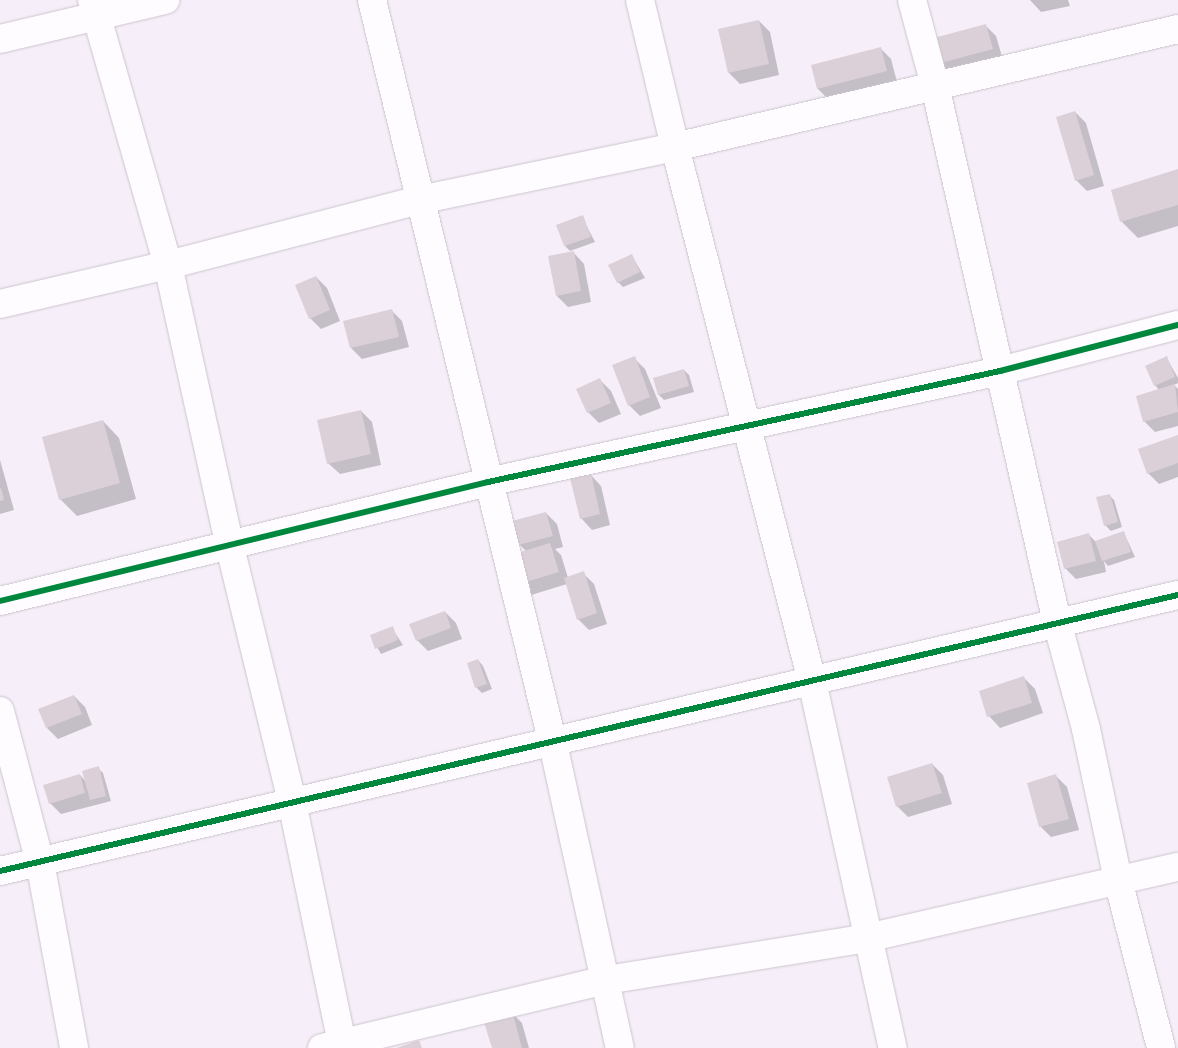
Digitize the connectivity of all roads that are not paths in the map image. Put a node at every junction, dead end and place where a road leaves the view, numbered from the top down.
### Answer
1 (165, 0) edge
2 (372, 0) edge
3 (640, 0) edge
4 (912, 0) edge
5 (94, 8) edge
6 (1178, 29) edge
7 (0, 39) edge
8 (935, 86) junction
9 (675, 147) junction
10 (419, 200) junction
11 (168, 265) junction
12 (0, 304) edge
13 (1178, 325) edge
14 (1000, 371) junction
15 (747, 425) junction
16 (488, 482) junction
17 (230, 547) junction
18 (1178, 595) edge
19 (0, 601) edge
20 (1057, 622) junction
21 (812, 681) junction
22 (0, 711) edge
23 (553, 744) junction
24 (292, 802) junction
25 (40, 862) junction
26 (1178, 867) edge
27 (0, 871) edge
28 (1118, 880) junction
29 (867, 938) junction
30 (606, 980) junction
31 (332, 1046) edge
32 (74, 1048) edge
33 (620, 1048) edge
34 (893, 1048) edge
35 (1161, 1048) edge

1 - 5 street
2 - 10 street
3 - 9 street
4 - 8 street
5 - 7 street
5 - 11 street
6 - 8 street
8 - 9 street
8 - 14 street
9 - 10 street
9 - 15 street
10 - 11 street
10 - 16 street
11 - 12 street
11 - 17 street
13 - 14 street
14 - 15 street
14 - 20 street
15 - 16 street
15 - 21 street
16 - 17 street
16 - 23 street
17 - 19 street
17 - 24 street
18 - 20 street
20 - 21 street
20 - 28 street
21 - 23 street
21 - 29 street
22 - 25 street
23 - 24 street
23 - 30 street
24 - 25 street
24 - 31 street
25 - 27 street
25 - 32 street
26 - 28 street
28 - 29 street
28 - 35 street
29 - 30 street
29 - 34 street
30 - 31 street
30 - 33 street

